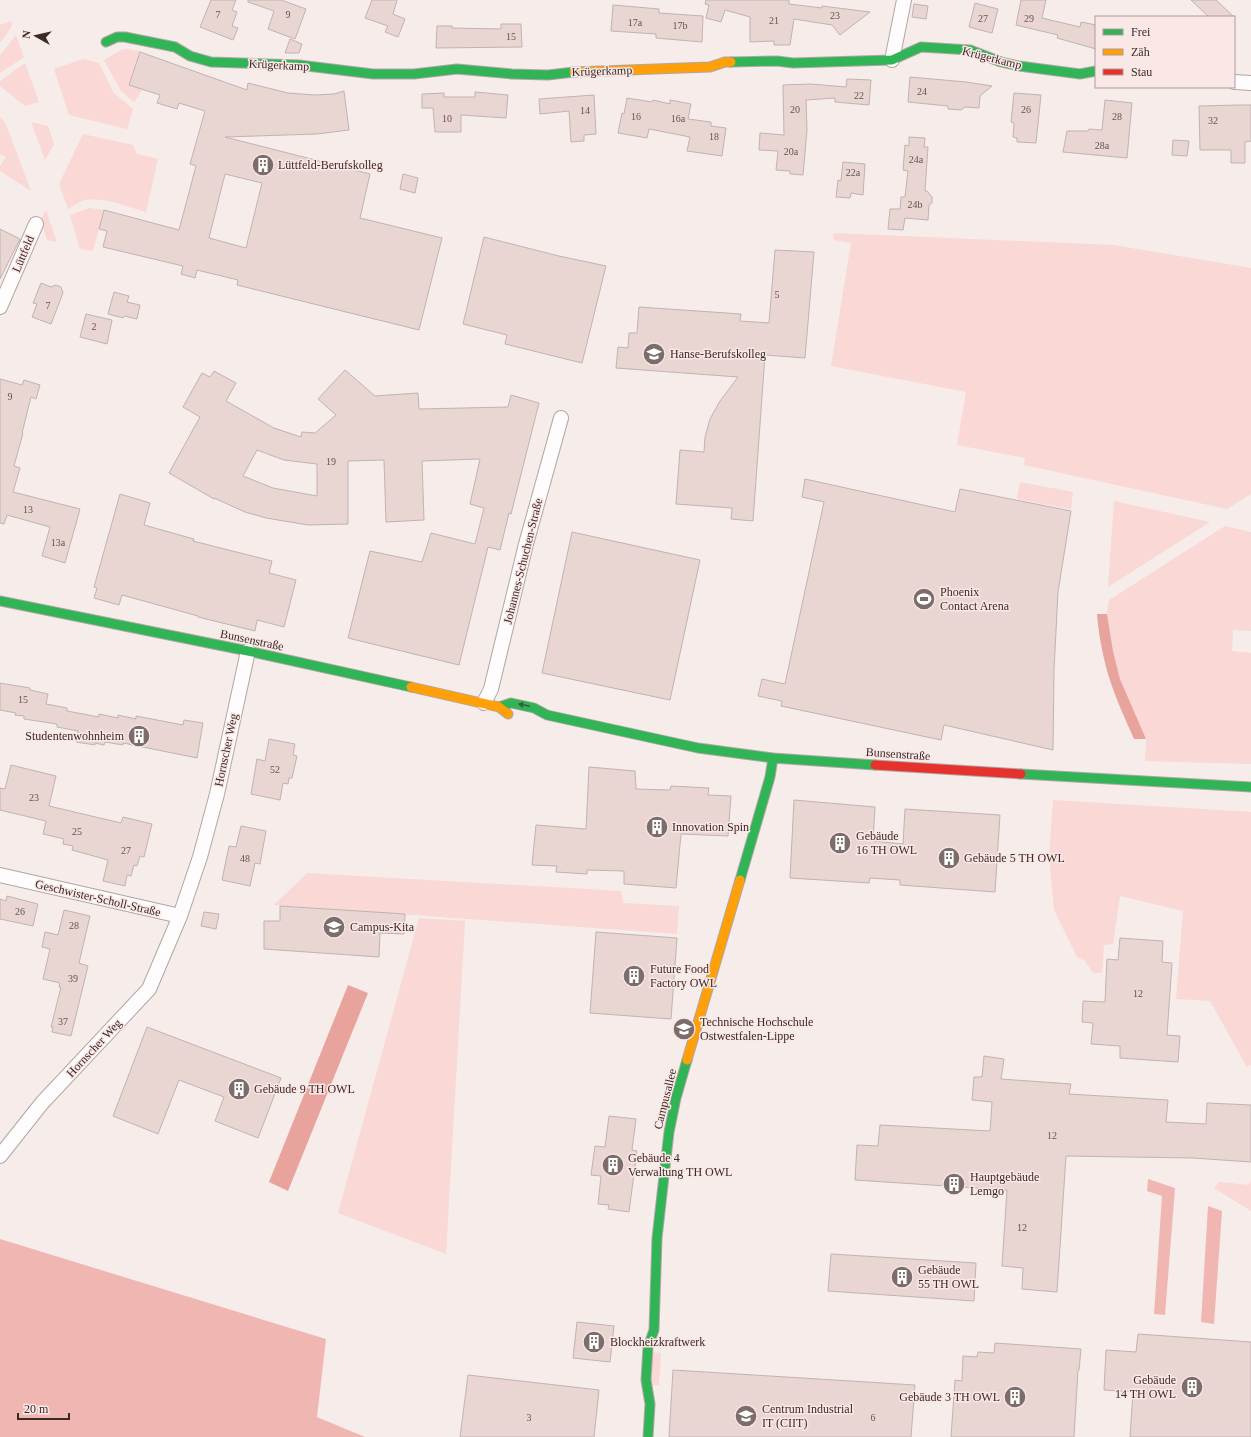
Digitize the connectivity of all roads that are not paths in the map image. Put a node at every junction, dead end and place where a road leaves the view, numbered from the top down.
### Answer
1 (904, 0) edge
2 (106, 42) dead end
3 (892, 60) junction
4 (1095, 71) edge
5 (1235, 82) edge
6 (1251, 83) edge
7 (36, 224) dead end
8 (0, 307) edge
9 (561, 418) dead end
10 (0, 601) edge
11 (248, 651) junction
12 (484, 703) junction
13 (499, 706) junction
14 (547, 715) junction
15 (518, 718) dead end
16 (532, 720) dead end
17 (773, 758) junction
18 (1251, 787) edge
19 (0, 875) edge
20 (180, 916) junction
21 (0, 1156) edge
22 (648, 1437) edge

1 - 3 street
2 - 3 street, Krügerkamp
3 - 4 street, Krügerkamp
5 - 6 street
7 - 8 street, Lüttfeld
9 - 12 street, Johannes-Schuchen-Straße
10 - 11 street, Bunsenstraße
11 - 12 street, Bunsenstraße
11 - 20 street, Hornscher Weg
12 - 13 street, Bunsenstraße
14 -> 13 street, Bunsenstraße
13 - 15 street, Bunsenstraße
14 - 16 street
14 - 17 street, Bunsenstraße
17 - 18 street, Bunsenstraße
17 - 22 street, Campusallee
19 - 20 street, Geschwister-Scholl-Straße
20 - 21 street, Hornscher Weg

